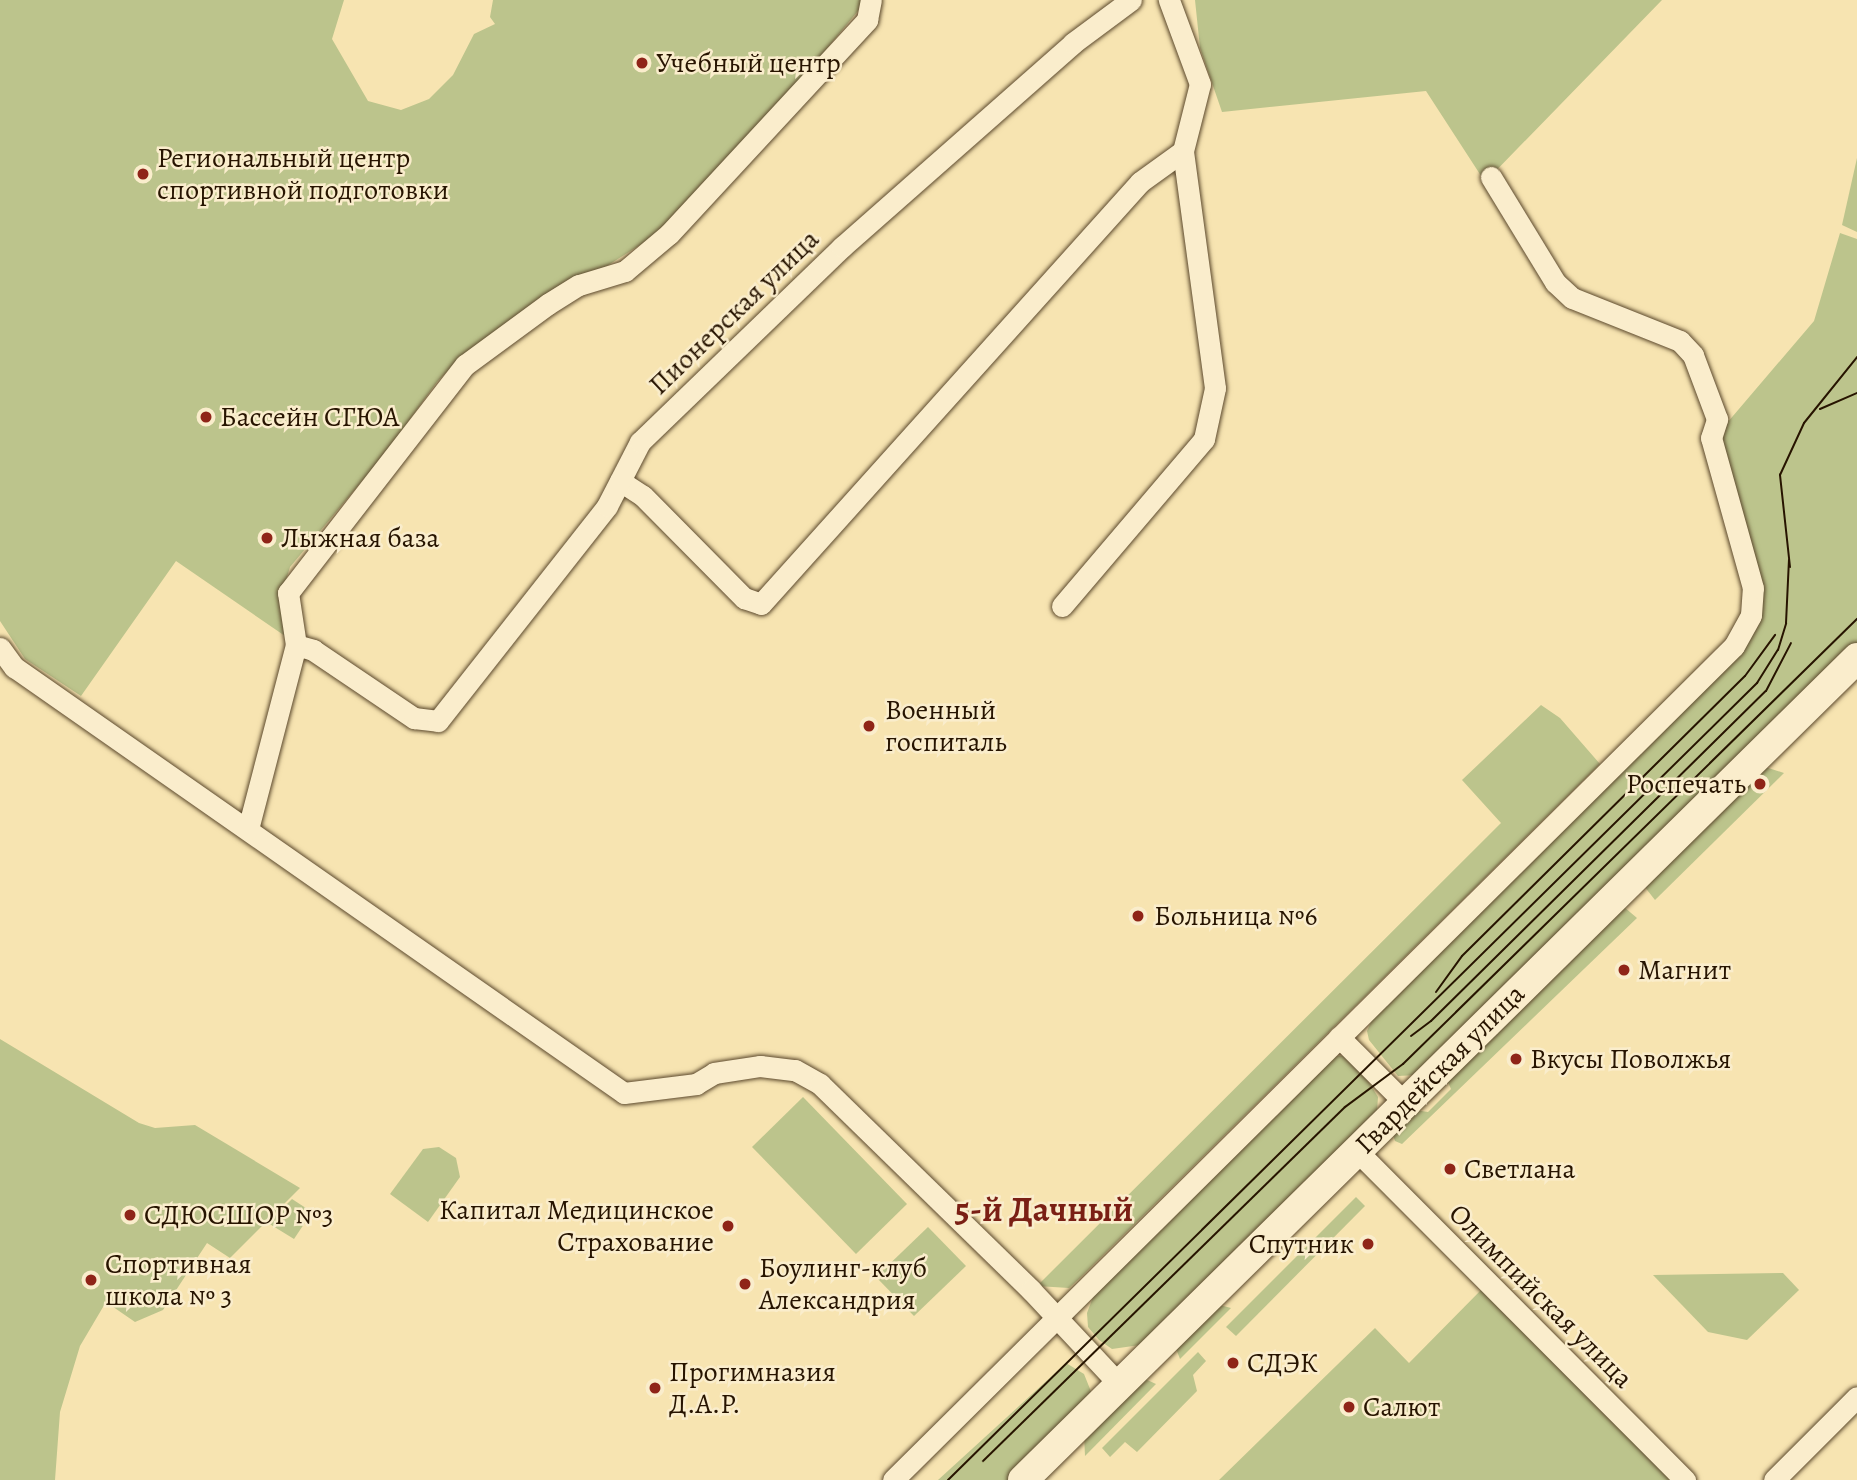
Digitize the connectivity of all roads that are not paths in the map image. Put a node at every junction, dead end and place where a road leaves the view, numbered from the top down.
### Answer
1 (871, 0) edge
2 (1131, 0) edge
3 (1169, 0) edge
4 (1183, 151) junction
5 (1491, 177) dead end
6 (621, 481) junction
7 (1062, 606) dead end
8 (296, 645) junction
9 (0, 648) edge
10 (1857, 658) edge
11 (248, 830) junction
12 (1339, 1037) junction
13 (1405, 1103) junction
14 (1357, 1152) junction
15 (1056, 1319) junction
16 (1120, 1385) junction
17 (1857, 1397) edge
18 (893, 1480) edge
19 (1023, 1480) edge
20 (1685, 1480) edge
21 (1773, 1480) edge

1 - 8 street
2 - 6 street, Пионерская улица
3 - 4 street
4 - 6 street
4 - 7 street
5 - 12 street
6 - 8 street, Пионерская улица
8 - 11 street
9 - 11 street
10 - 13 street, Гвардейская улица
11 - 15 street
12 - 13 street
12 - 15 street
13 - 14 street, Гвардейская улица
14 - 16 street, Гвардейская улица
14 - 20 street, Олимпийская улица
15 - 16 street
15 - 18 street
16 - 19 street, Гвардейская улица
17 - 21 street

